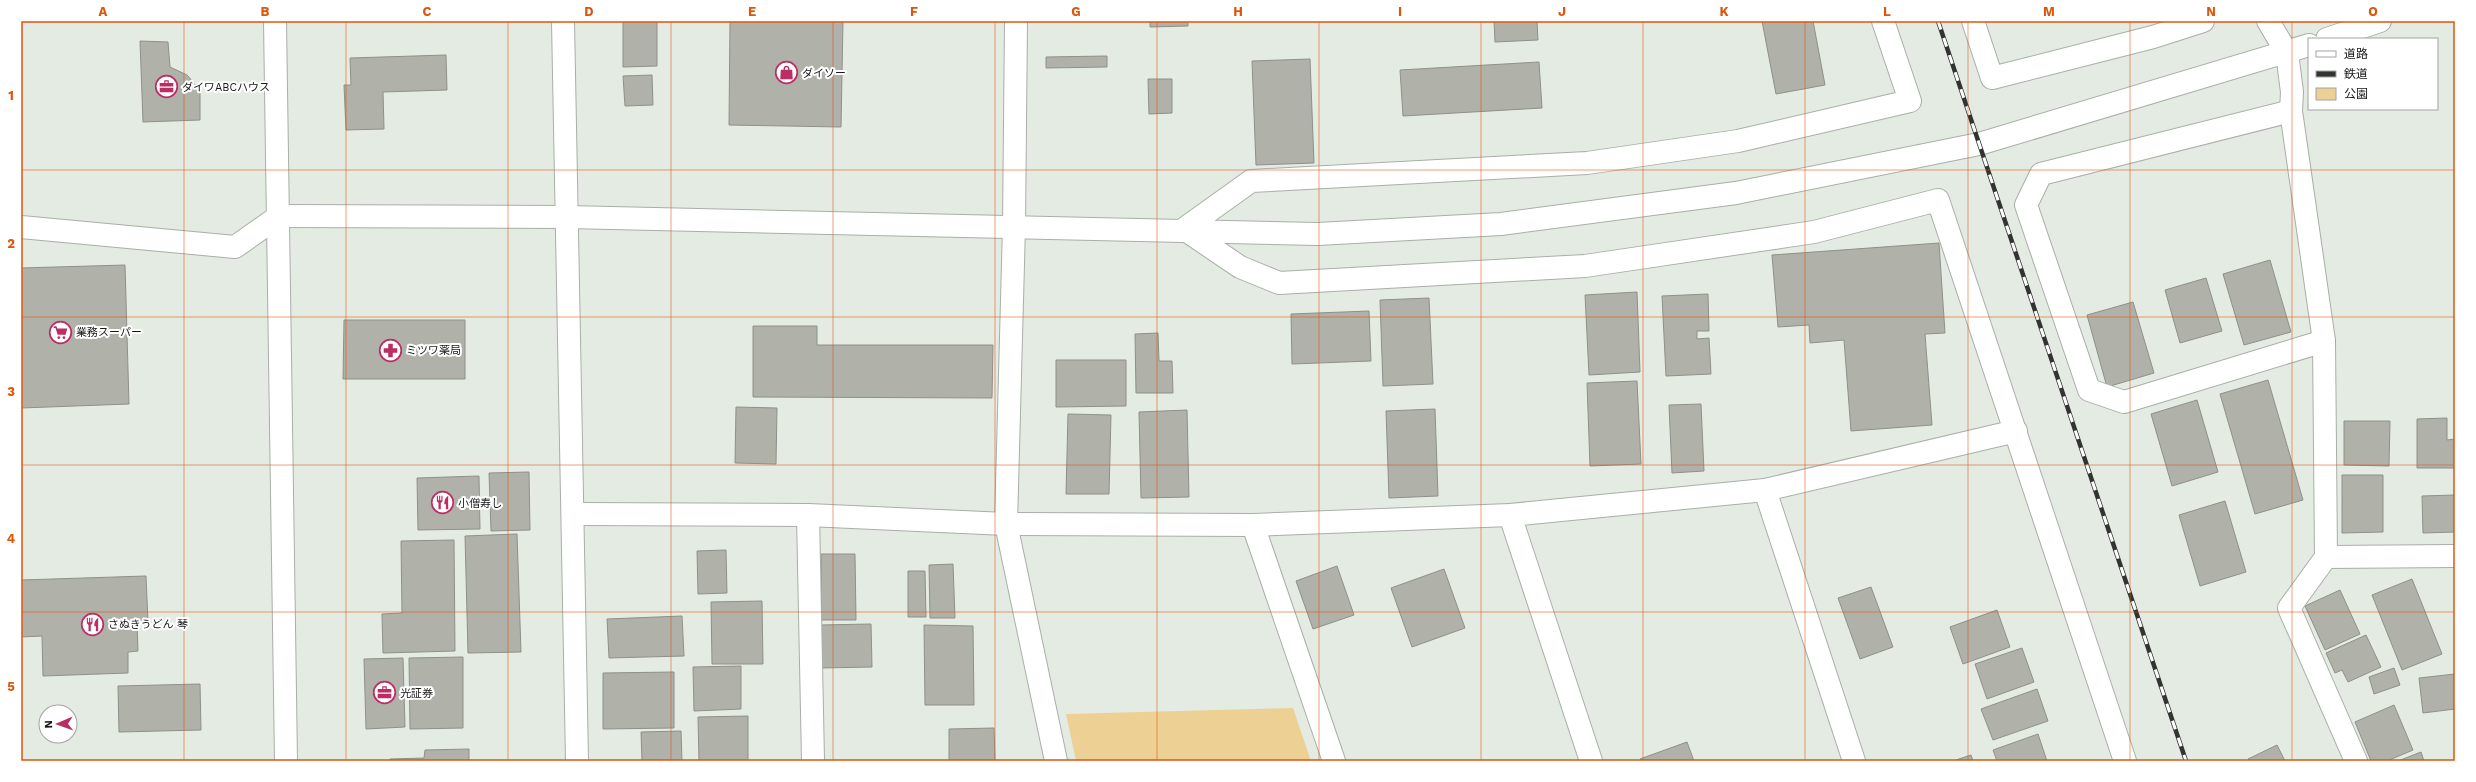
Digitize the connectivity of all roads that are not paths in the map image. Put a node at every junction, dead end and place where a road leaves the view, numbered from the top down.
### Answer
1 (275, 21) edge
2 (563, 21) edge
3 (1016, 21) edge
4 (1883, 21) edge
5 (1973, 21) edge
6 (2203, 21) edge
7 (2268, 21) edge
8 (2380, 21) edge
9 (2331, 38) edge
10 (2308, 45) edge
11 (2287, 53) junction
12 (2291, 111) junction
13 (279, 216) junction
14 (567, 217) junction
15 (1014, 226) junction
16 (21, 227) edge
17 (1184, 229) junction
18 (2324, 341) junction
19 (2016, 430) junction
20 (1765, 490) junction
21 (573, 514) junction
22 (808, 515) junction
23 (1510, 515) junction
24 (1006, 524) junction
25 (1253, 525) junction
26 (2455, 556) edge
27 (2326, 557) junction
28 (286, 761) edge
29 (577, 761) edge
30 (813, 761) edge
31 (1056, 761) edge
32 (1334, 761) edge
33 (1591, 761) edge
34 (1854, 761) edge
35 (2125, 761) edge
36 (2356, 761) edge

1 - 13 street
2 - 14 street
3 - 15 street
4 - 17 street
5 - 6 street
7 - 11 street
8 - 9 street
10 - 11 street
11 - 12 street
11 - 17 street
12 - 18 street
12 - 18 street
13 - 14 street
13 - 16 street
13 - 28 street
14 - 15 street
14 - 21 street
15 - 17 street
15 - 24 street
17 - 19 street
18 - 27 street
19 - 20 street
19 - 35 street
20 - 23 street
20 - 34 street
21 - 22 street
21 - 29 street
22 - 24 street
22 - 30 street
23 - 25 street
23 - 33 street
24 - 25 street
24 - 31 street
25 - 32 street
26 - 27 street
27 - 36 street

